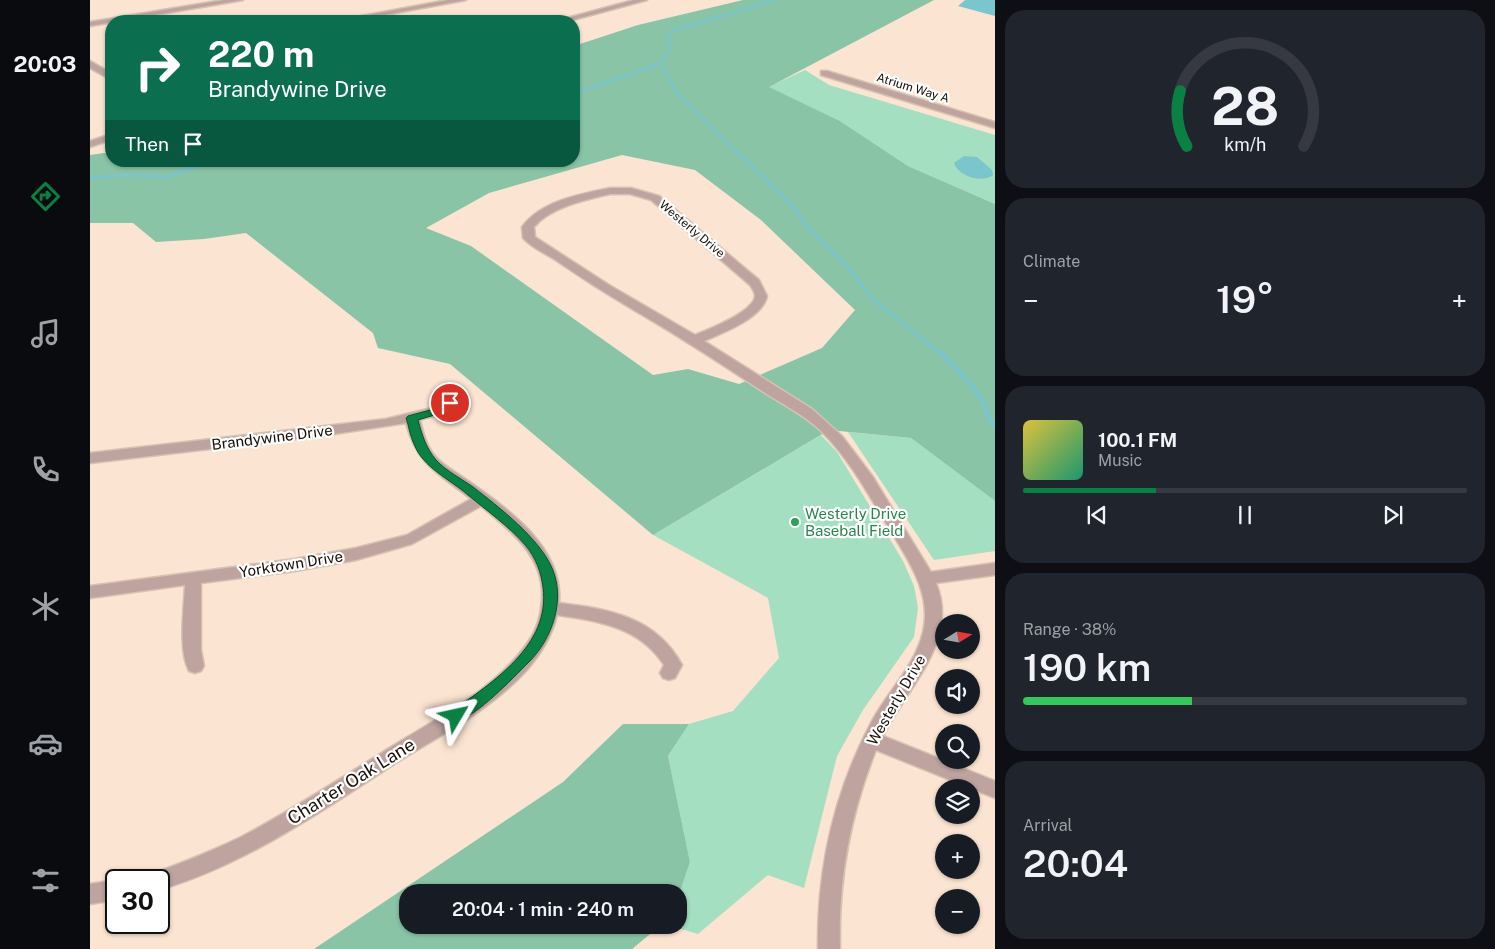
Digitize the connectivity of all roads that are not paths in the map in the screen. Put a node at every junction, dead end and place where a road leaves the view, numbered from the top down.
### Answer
1 (239, 0) edge
2 (462, 0) edge
3 (643, 0) edge
4 (159, 4) dead end
5 (167, 12) junction
6 (148, 15) edge
7 (374, 15) edge
8 (580, 16) edge
9 (105, 22) edge
10 (90, 24) edge
11 (105, 63) edge
12 (91, 64) edge
13 (105, 73) edge
14 (824, 73) dead end
15 (995, 125) edge
16 (105, 139) edge
17 (90, 144) edge
18 (694, 340) junction
19 (450, 403) dead end
20 (412, 418) junction
21 (90, 458) edge
22 (480, 500) junction
23 (995, 569) edge
24 (193, 578) junction
25 (926, 578) junction
26 (90, 592) edge
27 (550, 608) junction
28 (195, 666) dead end
29 (669, 673) dead end
30 (873, 740) junction
31 (995, 790) edge
32 (170, 877) edge
33 (105, 892) edge
34 (90, 894) edge
35 (829, 949) edge

1 - 5 street
2 - 7 street
3 - 8 street
4 - 5 street
5 - 6 street
9 - 10 street
11 - 12 street
12 - 13 street
14 - 15 street, Atrium Way A
16 - 17 street
18 - 18 street, Westerly Drive
18 - 25 street, Westerly Drive
19 - 20 street, Brandywine Drive
20 - 21 street, Brandywine Drive
20 - 22 street, Charter Oak Lane
22 - 24 street, Yorktown Drive
22 - 27 street, Charter Oak Lane
23 - 25 street
24 - 26 street, Yorktown Drive
24 - 28 street
25 - 30 street, Westerly Drive
27 - 29 street
27 - 32 street, Charter Oak Lane
30 - 31 street
30 - 35 street, Westerly Drive
33 - 34 street

